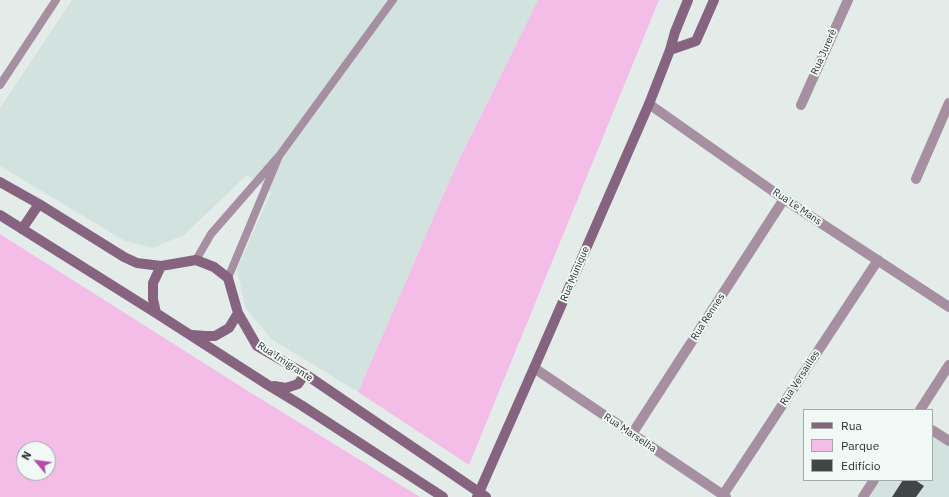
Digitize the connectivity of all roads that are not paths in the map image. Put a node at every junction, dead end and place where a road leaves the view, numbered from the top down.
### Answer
1 (56, 0) edge
2 (393, 0) edge
3 (688, 0) edge
4 (714, 0) edge
5 (848, 0) edge
6 (670, 50) junction
7 (0, 85) edge
8 (949, 102) edge
9 (649, 104) junction
10 (801, 105) dead end
11 (279, 156) junction
12 (916, 179) dead end
13 (0, 182) edge
14 (784, 199) junction
15 (38, 204) junction
16 (0, 215) edge
17 (22, 229) junction
18 (196, 260) junction
19 (878, 260) junction
20 (161, 266) junction
21 (228, 278) junction
22 (949, 307) edge
23 (156, 313) junction
24 (238, 313) junction
25 (189, 334) junction
26 (949, 365) edge
27 (534, 368) junction
28 (305, 374) junction
29 (268, 385) junction
30 (921, 409) edge
31 (933, 431) edge
32 (632, 434) junction
33 (949, 441) edge
34 (873, 481) edge
35 (481, 495) edge
36 (725, 496) edge
37 (443, 497) edge
38 (863, 497) edge

1 - 7 lane
2 - 11 lane
3 - 6 main road, Rua Munique
4 - 6 main road
5 - 10 street, Rua Jurerê
6 - 9 main road, Rua Munique
8 - 12 street
9 - 14 street, Rua Le Mans
9 - 27 main road, Rua Munique
11 - 18 lane
11 - 21 lane
13 - 15 main road
14 - 19 street, Rua Le Mans
14 - 32 street, Rua Rennes
15 - 17 main road
15 - 20 main road
16 - 17 main road
17 - 23 main road
18 - 20 main road
18 - 21 main road
19 - 22 street, Rua Le Mans
19 - 36 street, Rua Versailles
20 - 23 main road
21 - 24 main road, Rua Imigrante
23 - 25 main road
24 - 25 main road
24 - 28 main road, Rua Imigrante
25 - 29 main road
26 - 30 street
27 - 32 street, Rua Marselha
27 - 35 main road, Rua Munique
28 - 29 main road
28 - 35 main road, Rua Imigrante
29 - 37 main road
31 - 33 street
32 - 36 street, Rua Marselha
34 - 38 street

